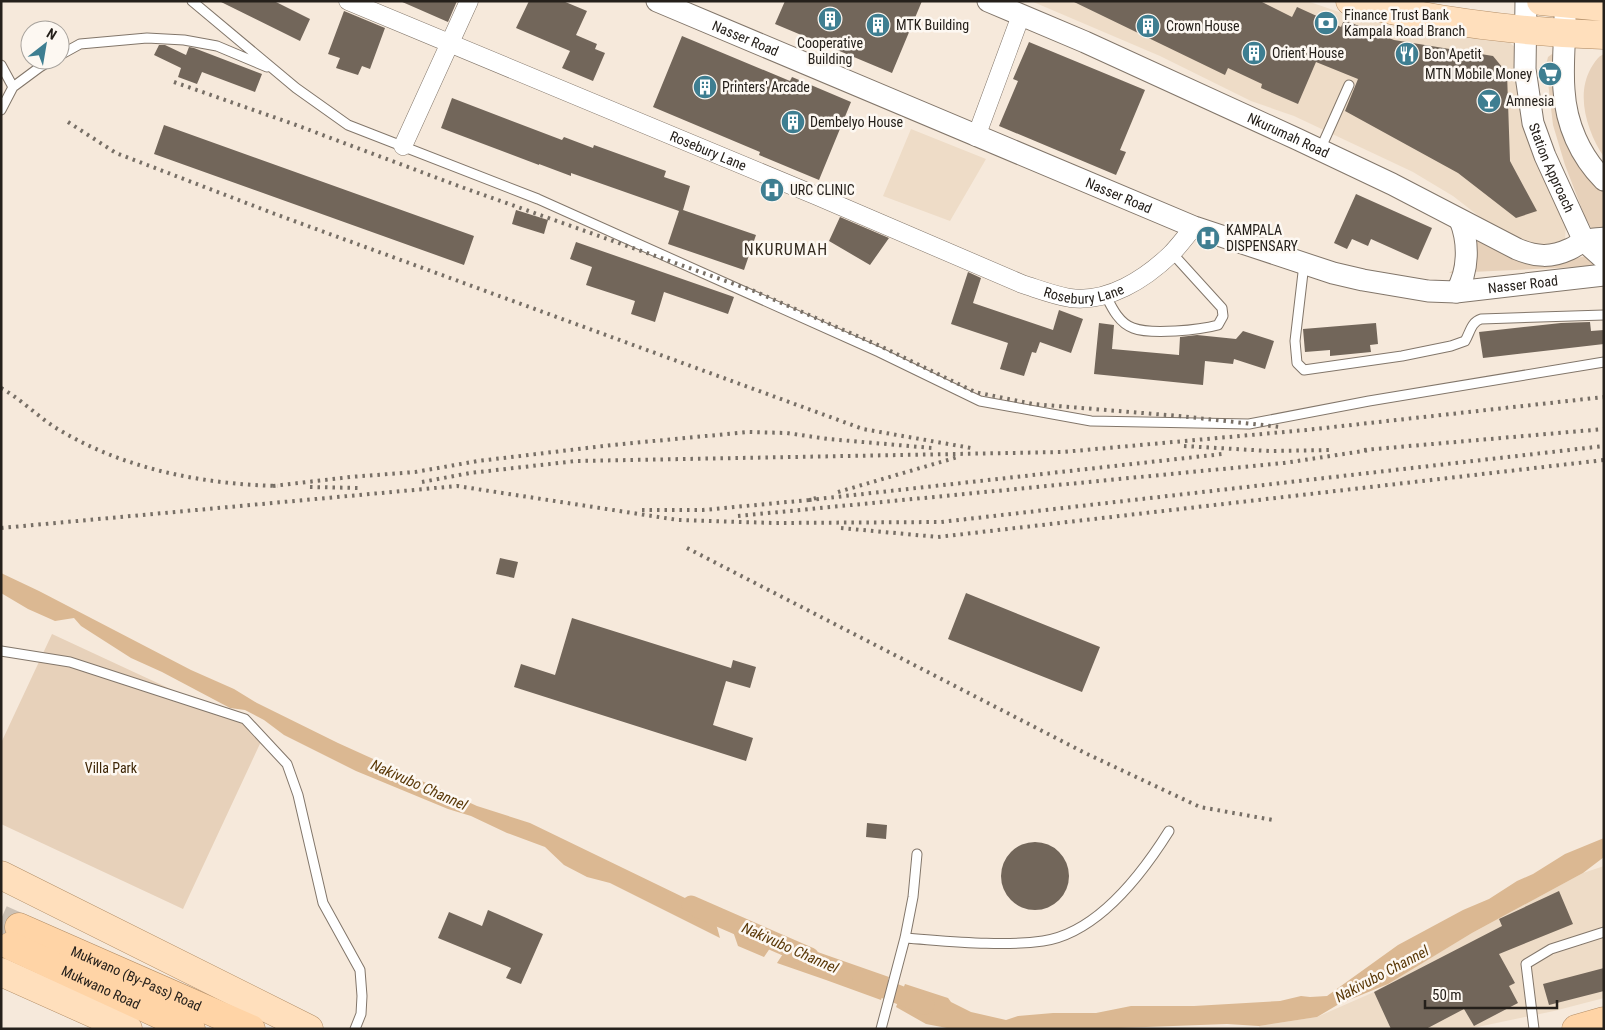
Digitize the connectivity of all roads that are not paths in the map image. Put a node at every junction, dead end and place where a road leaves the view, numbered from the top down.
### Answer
1 (192, 1) edge
2 (348, 1) edge
3 (469, 1) edge
4 (657, 1) edge
5 (988, 1) edge
6 (1350, 1) edge
7 (1526, 1) edge
8 (1553, 3) edge
9 (1604, 7) edge
10 (1021, 16) junction
11 (1525, 31) junction
12 (1565, 34) junction
13 (1604, 35) edge
14 (450, 43) junction
15 (70, 50) edge
16 (1, 65) edge
17 (36, 70) edge
18 (276, 71) junction
19 (1349, 85) dead end
20 (13, 87) junction
21 (1, 110) edge
22 (976, 137) junction
23 (403, 146) junction
24 (1320, 150) junction
25 (1604, 180) edge
26 (1460, 220) junction
27 (1194, 227) junction
28 (1594, 240) edge
29 (1172, 253) junction
30 (1604, 259) edge
31 (1304, 264) junction
32 (1604, 275) edge
33 (1456, 292) junction
34 (1106, 296) junction
35 (1604, 315) edge
36 (1604, 362) edge
37 (1, 651) edge
38 (1169, 831) dead end
39 (917, 854) dead end
40 (7, 879) edge
41 (1604, 932) edge
42 (15, 937) joint
43 (905, 938) junction
44 (1, 972) edge
45 (1604, 1021) edge
46 (128, 1029) edge
47 (191, 1029) edge
48 (251, 1029) edge
49 (309, 1029) edge
50 (354, 1029) edge
51 (881, 1029) edge
52 (1534, 1029) edge
53 (1576, 1029) edge

1 - 18 lane
2 - 14 street, Rosebury Lane
3 - 14 street
4 - 22 street, Nasser Road
5 - 10 street, Nkurumah Road
6 - 11 main road
7 - 11 street, Station Approach
8 - 9 main road
8 - 12 street
10 - 22 street
10 - 24 street, Nkurumah Road
11 - 12 main road
11 - 28 street, Station Approach
12 - 13 main road
12 - 25 street
14 - 23 street
14 - 34 street, Rosebury Lane
15 - 18 lane
16 - 20 lane
17 - 20 lane
18 - 23 lane
19 - 24 lane
20 - 21 lane
22 - 27 street, Nasser Road
23 - 36 lane
24 - 26 street, Nkurumah Road
26 - 28 street, Nkurumah Road
26 - 33 street
27 - 29 street, Rosebury Lane
27 - 31 street, Nasser Road
28 - 30 street, Station Approach
29 - 34 street, Rosebury Lane
29 - 34 lane
31 - 33 street, Nasser Road
31 - 35 lane
32 - 33 street, Nasser Road
37 - 50 lane
38 - 43 lane
39 - 43 lane
40 - 49 main road
41 - 52 lane
42 - 47 highway, Mukwano Road
42 - 48 highway, Mukwano (By-Pass) Road
43 - 51 lane
44 - 46 main road
45 - 53 highway

